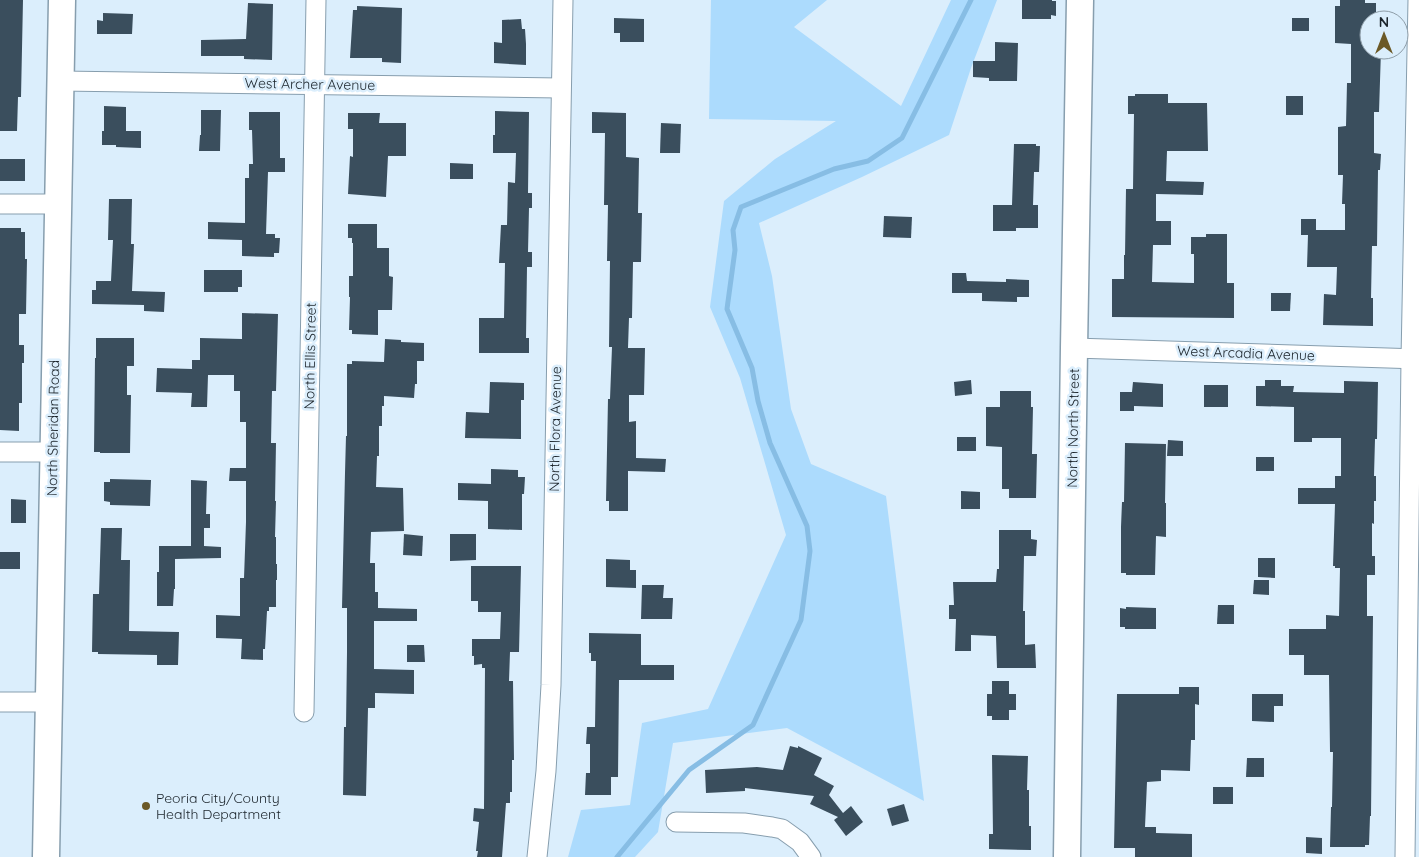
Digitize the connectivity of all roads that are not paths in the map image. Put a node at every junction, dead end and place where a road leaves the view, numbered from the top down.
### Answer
1 (62, 0) edge
2 (316, 0) edge
3 (563, 0) edge
4 (1080, 0) edge
5 (1418, 0) edge
6 (60, 81) junction
7 (314, 84) junction
8 (560, 88) junction
9 (0, 204) edge
10 (57, 204) junction
11 (1074, 348) junction
12 (1415, 359) edge
13 (0, 452) edge
14 (53, 452) junction
15 (0, 702) edge
16 (49, 702) junction
17 (304, 712) dead end
18 (676, 822) dead end
19 (46, 857) edge
20 (536, 857) edge
21 (811, 857) edge
22 (1067, 857) edge
23 (1405, 857) edge

1 - 6 main road, North Sheridan Road
2 - 7 street, North Ellis Street
3 - 8 street, North Flora Avenue
4 - 11 main road, North North Street
5 - 12 street
6 - 7 street, West Archer Avenue
6 - 10 main road, North Sheridan Road
7 - 8 street, West Archer Avenue
7 - 17 street, North Ellis Street
8 - 20 street, North Flora Avenue
9 - 10 street
10 - 14 main road, North Sheridan Road
11 - 12 street, West Arcadia Avenue
11 - 22 main road, North North Street
12 - 23 street
13 - 14 street
14 - 16 main road, North Sheridan Road
15 - 16 street
16 - 19 main road, North Sheridan Road
18 - 21 street

